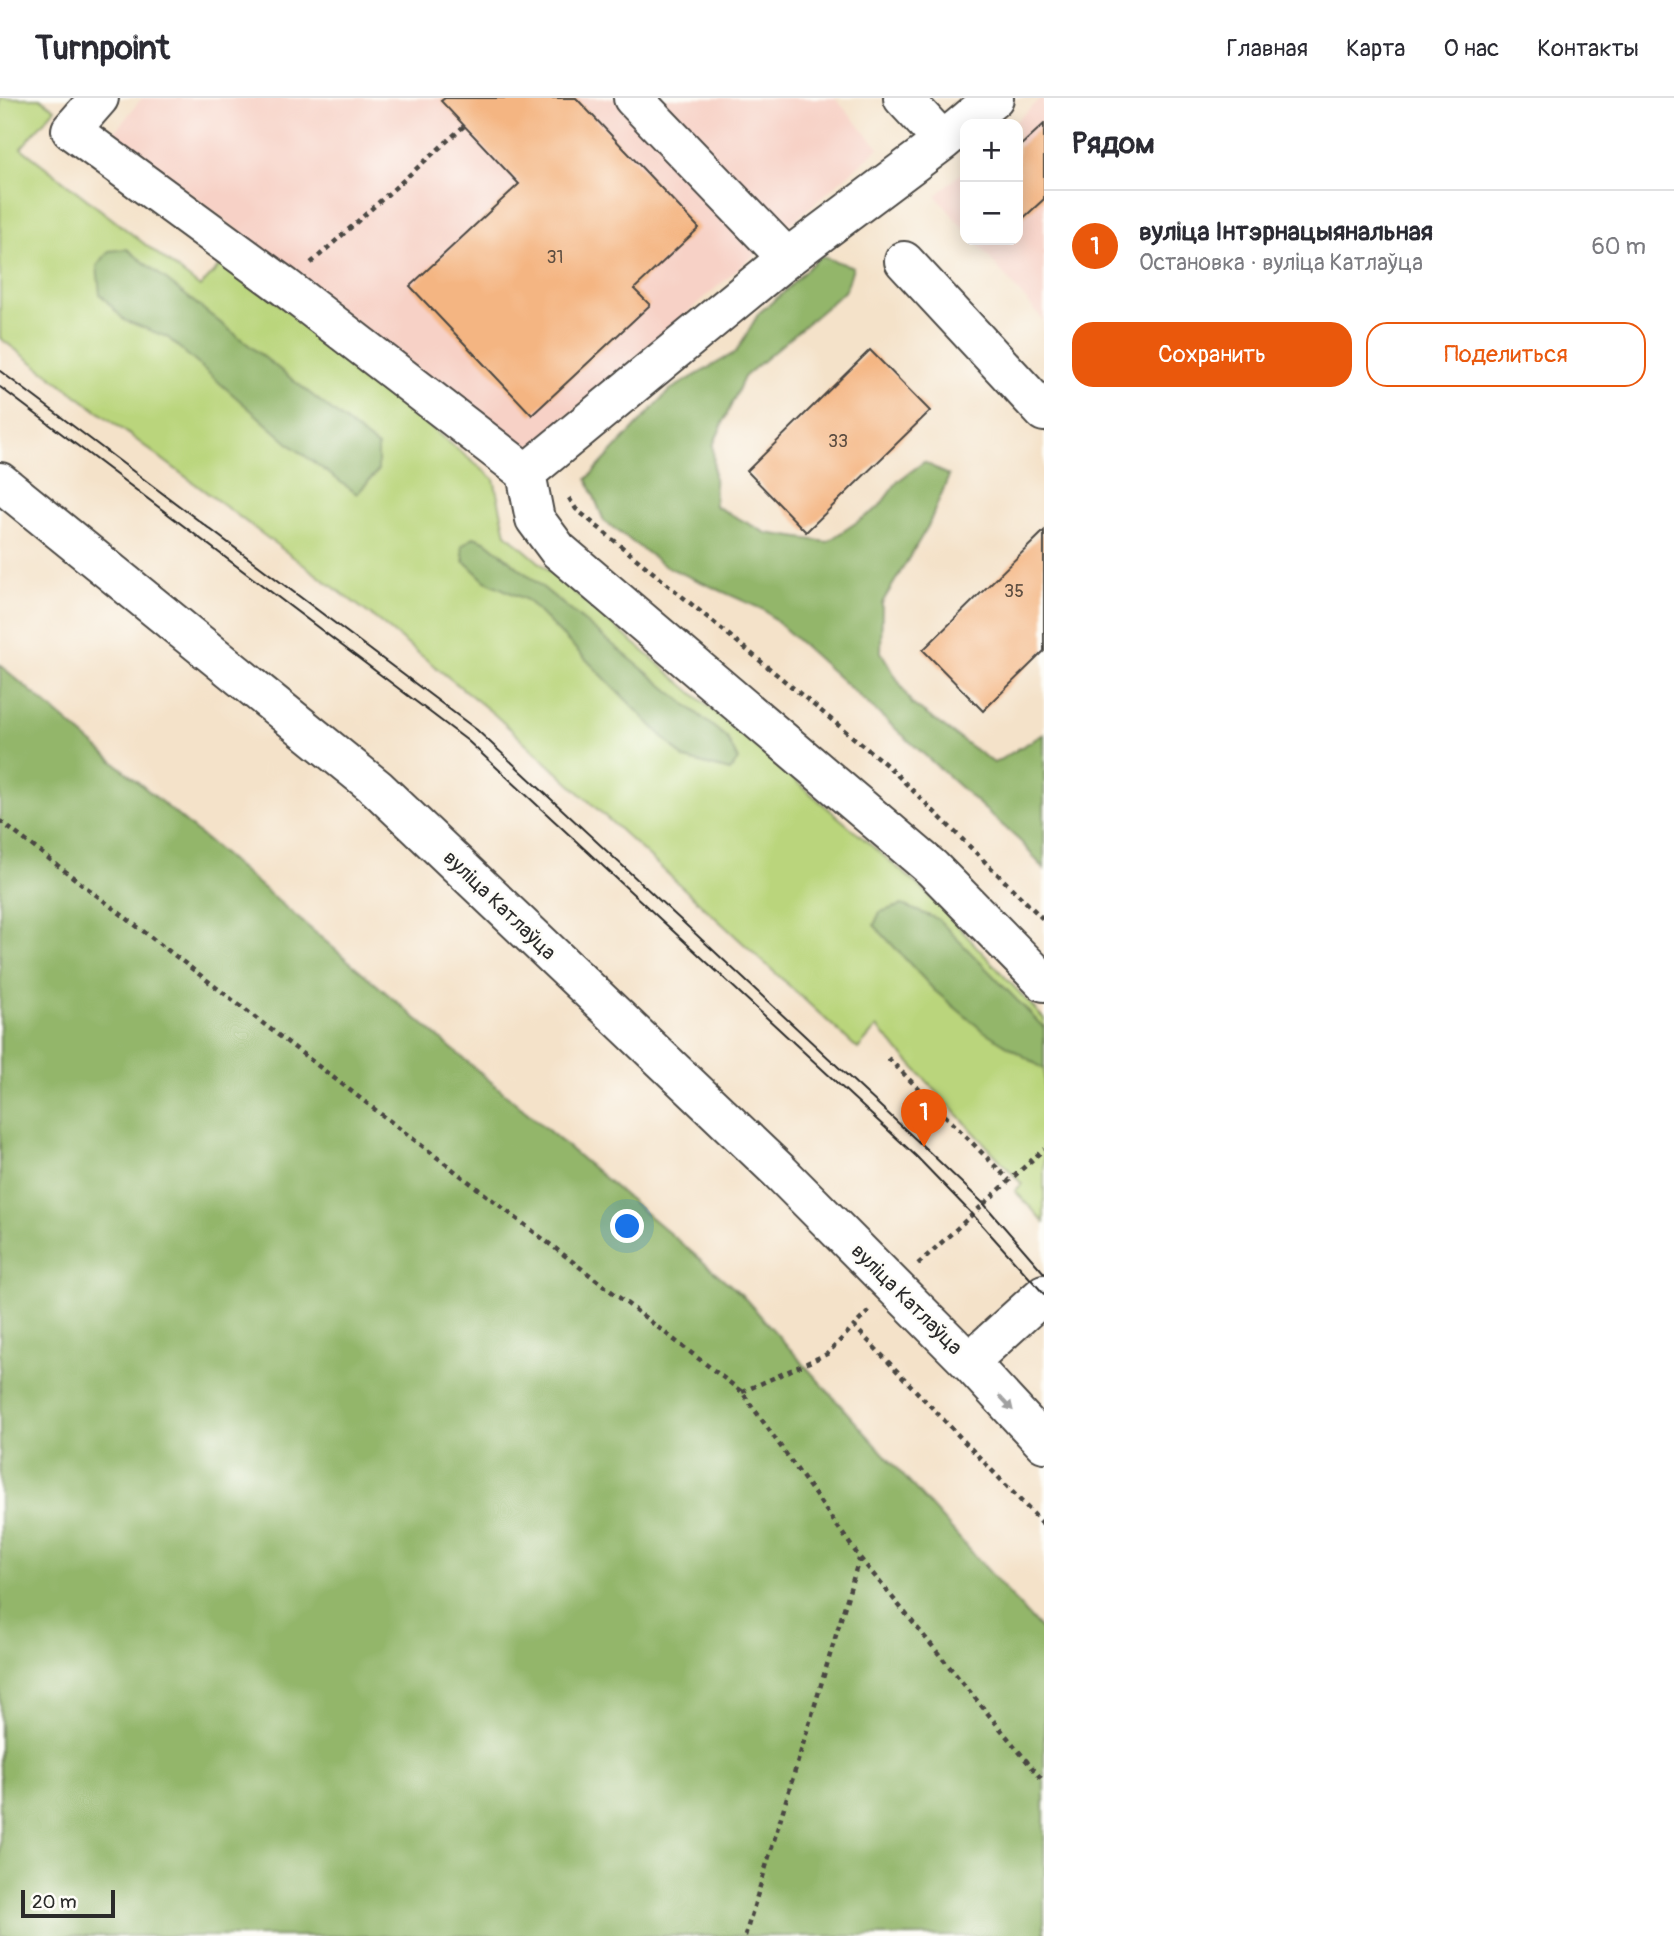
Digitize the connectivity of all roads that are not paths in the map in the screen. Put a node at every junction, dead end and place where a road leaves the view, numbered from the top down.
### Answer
1 (99, 98) edge
2 (632, 98) edge
3 (902, 98) edge
4 (994, 98) edge
5 (943, 141) junction
6 (787, 258) junction
7 (904, 261) dead end
8 (1044, 412) edge
9 (534, 466) junction
10 (0, 482) edge
11 (1044, 982) edge
12 (1044, 1294) edge
13 (969, 1362) junction
14 (1044, 1443) edge

1 - 9 main road
2 - 6 main road
3 - 5 main road
4 - 5 main road
5 - 6 main road
6 - 9 main road
7 - 8 main road
9 - 11 main road
10 - 13 main road, вуліца Катлаўца
12 - 13 main road
13 -> 14 main road, вуліца Катлаўца

